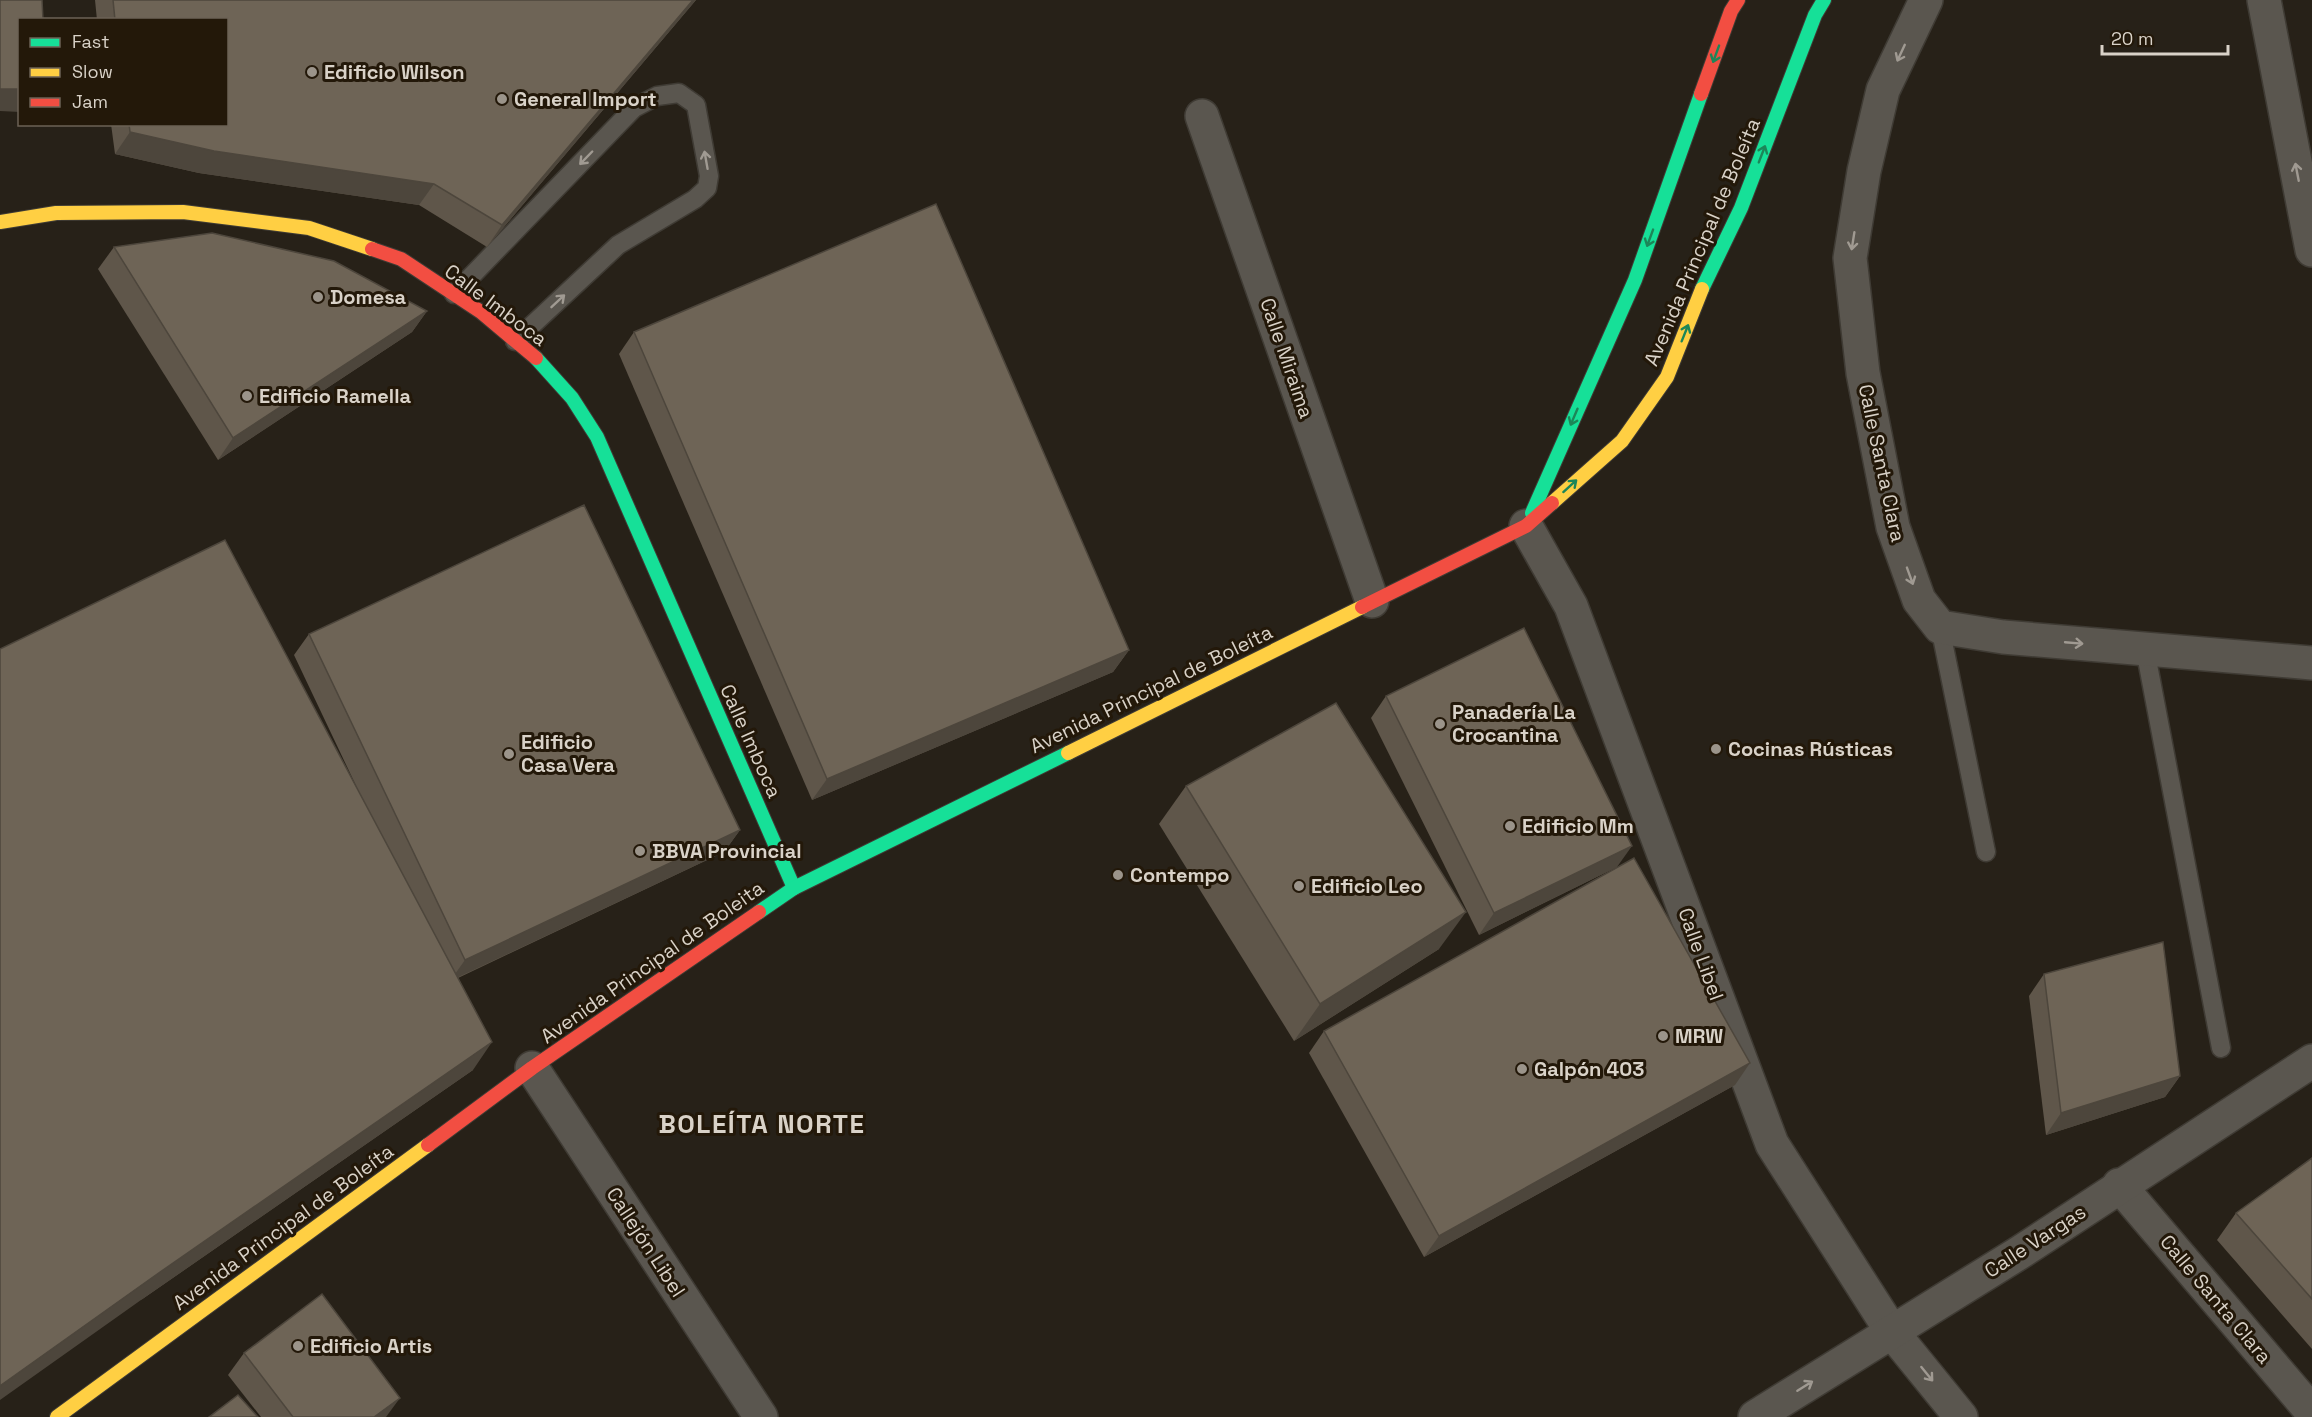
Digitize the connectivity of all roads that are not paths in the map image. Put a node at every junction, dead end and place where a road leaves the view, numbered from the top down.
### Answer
1 (1738, 0) edge
2 (1824, 0) edge
3 (1926, 0) edge
4 (2264, 0) edge
5 (1202, 116) dead end
6 (0, 222) edge
7 (2312, 250) edge
8 (454, 294) junction
9 (515, 341) junction
10 (1526, 526) junction
11 (1372, 601) junction
12 (1940, 627) junction
13 (2145, 649) junction
14 (2312, 663) edge
15 (1986, 852) dead end
16 (794, 888) junction
17 (2221, 1048) dead end
18 (2312, 1061) edge
19 (532, 1068) junction
20 (2119, 1185) junction
21 (1892, 1332) junction
22 (2312, 1412) edge
23 (57, 1417) edge
24 (761, 1417) edge
25 (1755, 1417) edge
26 (1961, 1417) edge

1 -> 10 street
10 -> 2 street, Avenida Principal de Boleíta
3 -> 12 street, Calle Santa Clara
7 -> 4 street
5 - 11 street, Calle Miraima
6 - 8 street, Calle Imboca
8 - 9 street, Calle Imboca
9 -> 8 lane
9 - 16 street, Calle Imboca
10 - 11 street, Avenida Principal de Boleíta
10 - 21 street, Calle Libel
11 - 16 street, Avenida Principal de Boleíta
12 -> 13 street
12 - 15 lane
13 - 14 street
13 - 17 lane
16 - 19 street, Avenida Principal de Boleita
18 - 20 street, Calle Vargas
19 - 23 street, Avenida Principal de Boleíta
19 - 24 street, Callejón Libel
20 - 21 street, Calle Vargas
20 - 22 street, Calle Santa Clara
25 -> 21 street, Calle Vargas
21 -> 26 street, Calle Libel

